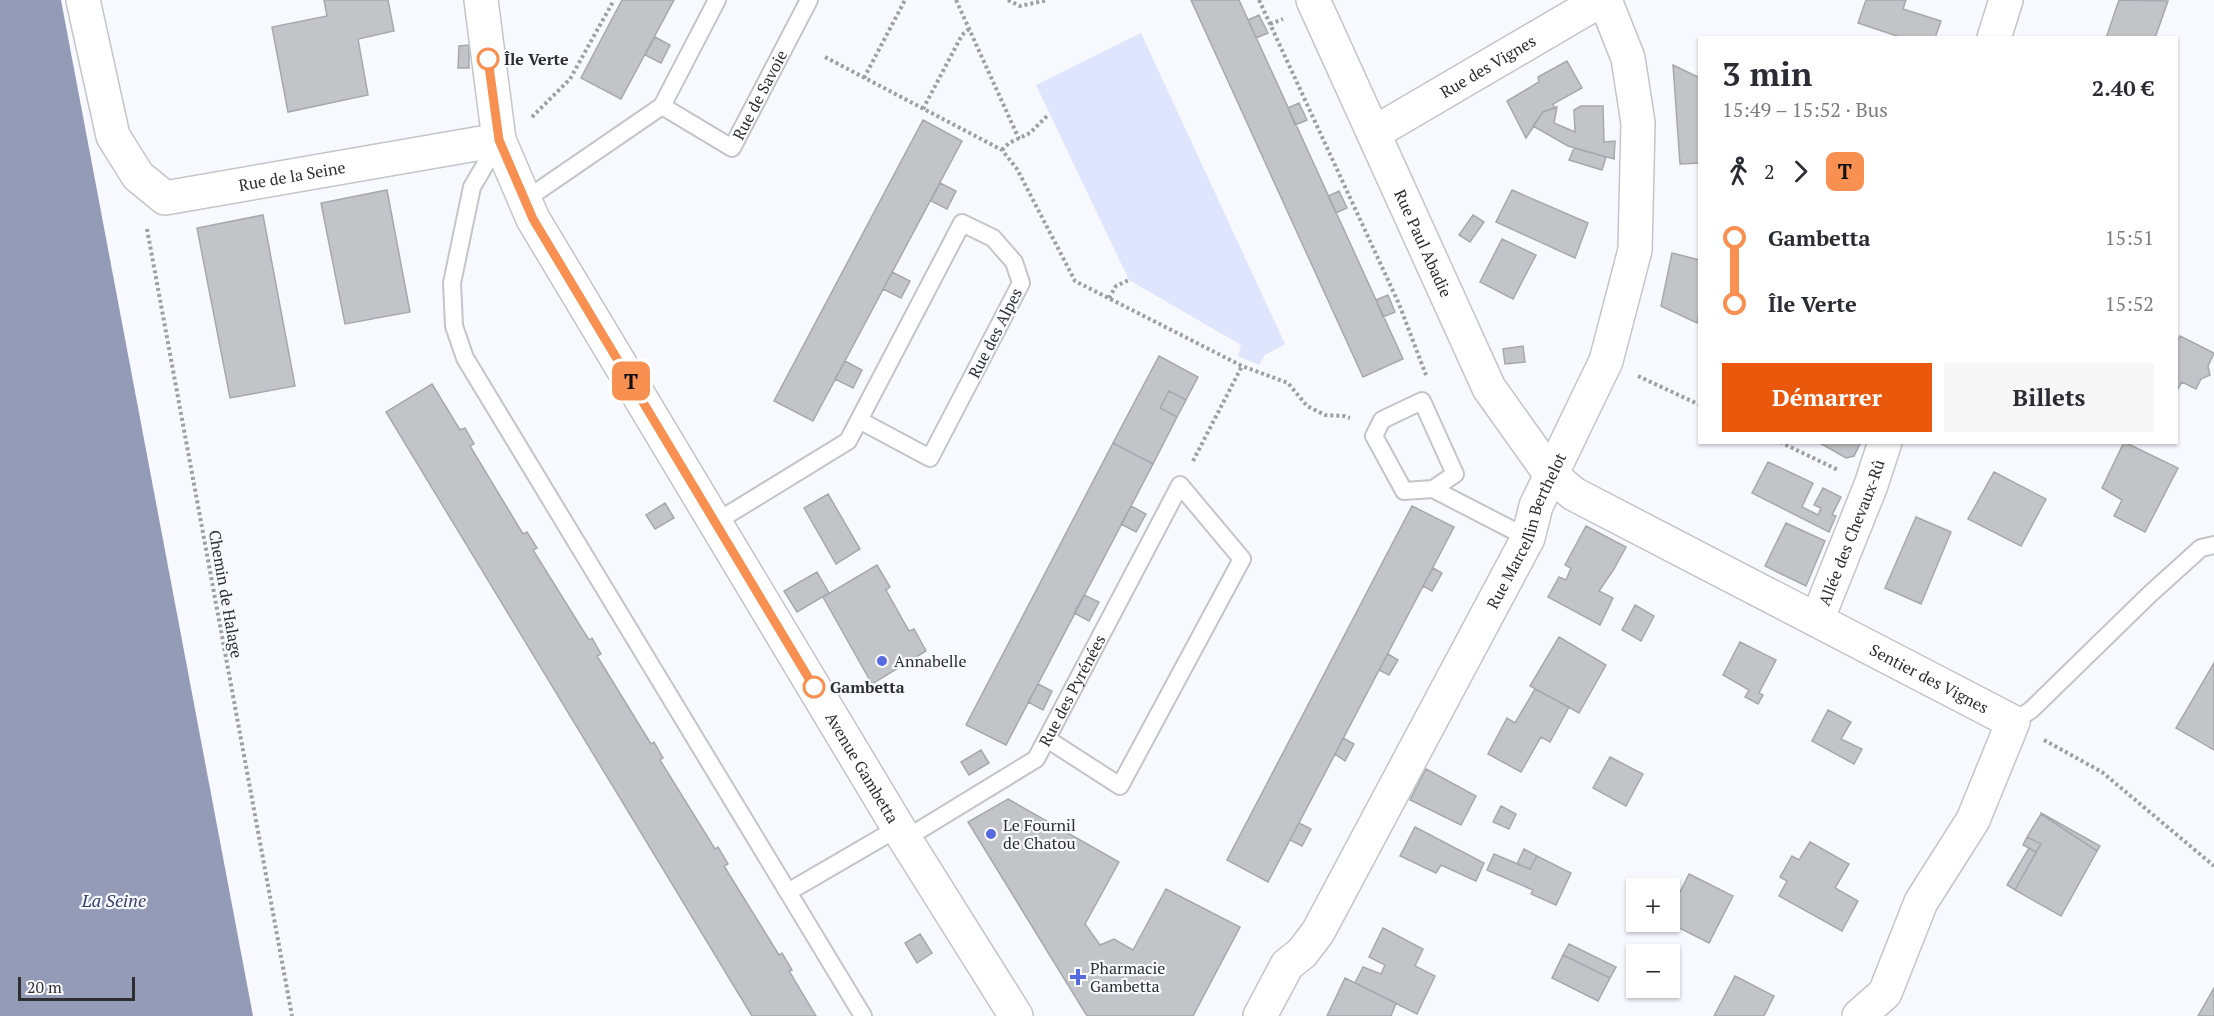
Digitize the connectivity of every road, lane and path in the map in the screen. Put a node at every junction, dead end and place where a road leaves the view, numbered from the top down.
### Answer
1 (83, 0) edge
2 (481, 0) edge
3 (614, 0) edge
4 (717, 0) edge
5 (809, 0) edge
6 (905, 0) edge
7 (956, 0) edge
8 (1008, 0) edge
9 (1048, 0) edge
10 (1259, 0) edge
11 (1313, 0) edge
12 (1603, 0) edge
13 (2006, 0) edge
14 (969, 29) junction
15 (1995, 36) edge
16 (825, 57) dead end
17 (864, 78) junction
18 (662, 106) junction
19 (923, 109) junction
20 (1048, 115) dead end
21 (1374, 133) junction
22 (1019, 139) junction
23 (499, 140) junction
24 (1002, 150) junction
25 (138, 176) junction
26 (525, 200) junction
27 (1129, 280) dead end
28 (1109, 298) junction
29 (1606, 361) junction
30 (1242, 366) junction
31 (1422, 401) junction
32 (1698, 404) edge
33 (859, 420) junction
34 (1378, 429) junction
35 (1784, 444) edge
36 (1884, 444) edge
37 (1551, 475) junction
38 (1180, 485) junction
39 (1871, 485) junction
40 (1433, 489) junction
41 (716, 522) junction
42 (1528, 538) junction
43 (2214, 545) edge
44 (1816, 620) junction
45 (2013, 722) junction
46 (1047, 739) junction
47 (902, 834) junction
48 (2214, 866) edge
49 (788, 892) junction
50 (292, 1016) edge
51 (863, 1016) edge
52 (1016, 1016) edge
53 (1260, 1016) edge
54 (1859, 1016) edge

1 - 25 street, Rue de la Seine
2 - 23 street, Avenue Gambetta
3 - 23 path
4 - 18 lane
5 - 18 lane, Rue de Savoie
6 - 17 path
7 - 14 path
8 - 9 path
10 - 31 path
11 - 21 street, Rue Paul Abadie
12 - 21 street, Rue des Vignes
12 - 29 street, Rue Marcellin Berthelot
13 - 15 street
14 - 19 path
14 - 22 path
16 - 17 path
17 - 19 path
18 - 26 lane
19 - 24 path
20 - 22 path
21 - 37 street, Rue Paul Abadie
22 - 24 path
23 - 25 street, Rue de la Seine
23 - 26 street, Avenue Gambetta
23 - 49 lane
24 - 28 path
25 - 50 path, Chemin de Halage
26 - 41 street, Avenue Gambetta
27 - 28 path
28 - 30 path
29 - 32 path
29 - 37 street, Rue Marcellin Berthelot
30 - 34 path
30 - 38 path
31 - 34 lane
31 - 40 lane
33 - 33 lane, Rue des Alpes
33 - 41 lane, Rue des Alpes
34 - 40 lane
35 - 39 path
36 - 39 street, Allée des Chevaux-Rû
37 - 42 street, Rue Marcellin Berthelot
37 - 44 street, Sentier des Vignes
38 - 46 lane, Rue des Pyrénées
38 - 46 lane
39 - 44 street, Allée des Chevaux-Rû
40 - 42 lane
41 - 47 street, Avenue Gambetta
42 - 53 street, Rue Marcellin Berthelot
43 - 45 lane
44 - 45 street, Sentier des Vignes
45 - 48 path
45 - 54 street
46 - 47 lane, Rue des Pyrénées
47 - 49 lane, Rue des Pyrénées
47 - 52 street, Avenue Gambetta
49 - 51 lane

